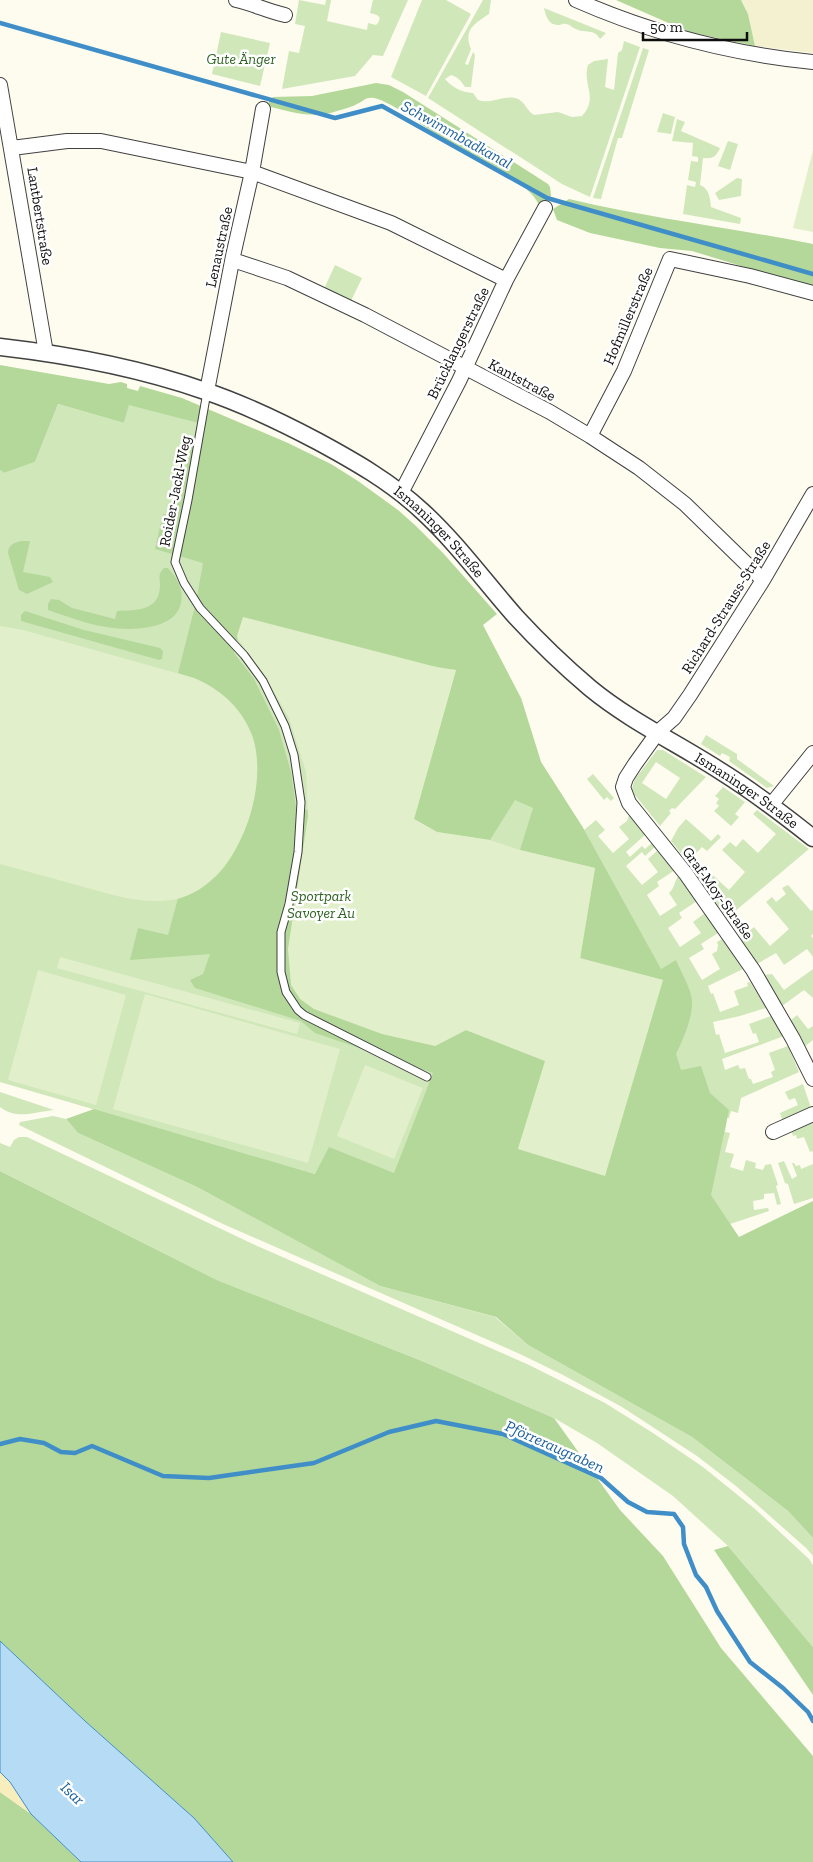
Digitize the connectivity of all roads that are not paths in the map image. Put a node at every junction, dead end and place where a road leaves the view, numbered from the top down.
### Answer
1 (236, 0) edge
2 (576, 0) edge
3 (252, 1) edge
4 (285, 15) dead end
5 (813, 62) edge
6 (0, 85) edge
7 (263, 109) dead end
8 (12, 148) junction
9 (252, 172) junction
10 (545, 208) dead end
11 (233, 260) junction
12 (506, 280) junction
13 (813, 293) edge
14 (0, 347) edge
15 (46, 353) junction
16 (465, 368) junction
17 (207, 391) junction
18 (590, 436) junction
19 (402, 493) junction
20 (813, 494) edge
21 (763, 580) junction
22 (658, 732) junction
23 (813, 753) edge
24 (771, 805) junction
25 (813, 838) edge
26 (427, 1077) dead end
27 (813, 1079) edge
28 (813, 1114) edge
29 (773, 1132) dead end

1 - 3 street
2 - 5 street
3 - 4 street
6 - 8 street, Lantbertstraße
7 - 9 street, Lenaustraße
8 - 9 street
8 - 15 street, Lantbertstraße
9 - 11 street, Lenaustraße
9 - 12 street
10 - 12 street, Brücklangerstraße
11 - 16 street, Kantstraße
11 - 17 street, Lenaustraße
12 - 16 street, Brücklangerstraße
13 - 18 street, Hofmillerstraße
14 - 15 street, Ismaninger Straße
15 - 17 street, Ismaninger Straße
16 - 18 street, Kantstraße
16 - 19 street, Brücklangerstraße
17 - 19 street, Ismaninger Straße
17 - 26 lane, Roider-Jackl-Weg
18 - 21 street, Kantstraße
19 - 22 street, Ismaninger Straße
20 - 21 street, Richard-Strauss-Straße
21 - 22 street, Richard-Strauss-Straße
22 - 24 street, Ismaninger Straße
22 - 27 street, Graf-Moy-Straße
23 - 24 street
24 - 25 street, Ismaninger Straße
28 - 29 street

